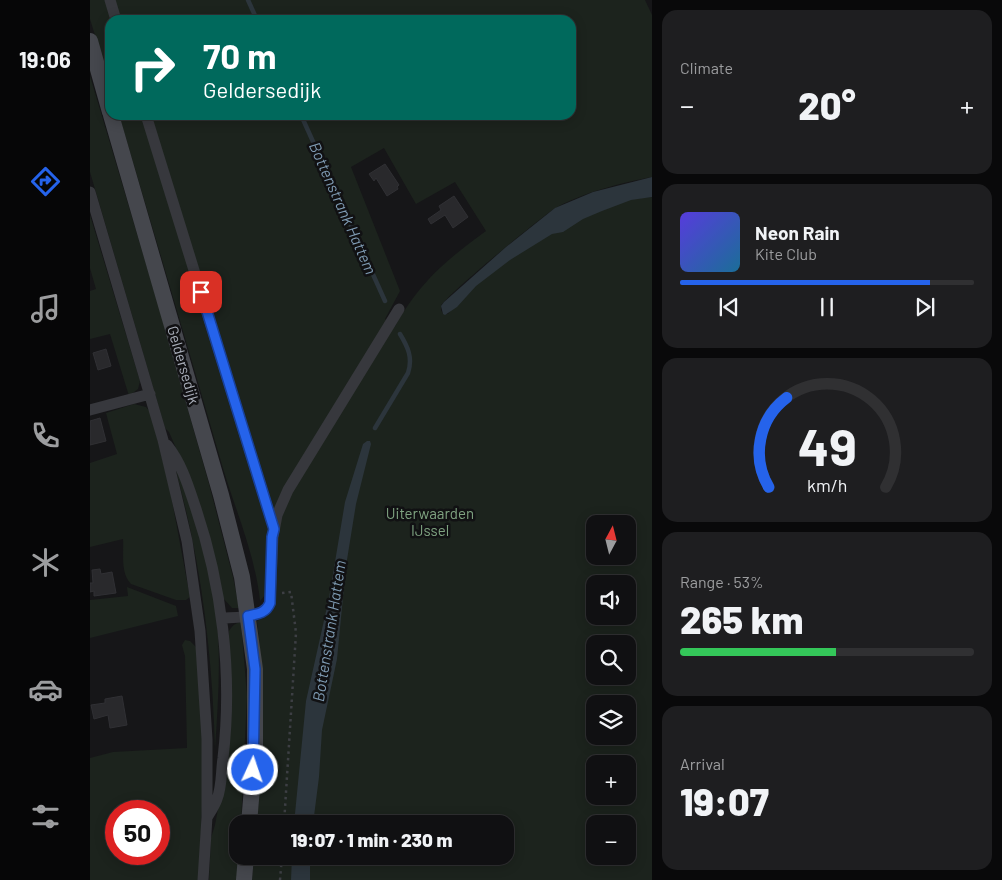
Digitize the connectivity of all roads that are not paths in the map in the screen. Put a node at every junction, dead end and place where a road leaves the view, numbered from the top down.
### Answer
1 (110, 0) edge
2 (114, 15) edge
3 (90, 42) edge
4 (105, 95) edge
5 (112, 120) edge
6 (148, 120) edge
7 (90, 192) edge
8 (399, 309) dead end
9 (150, 394) junction
10 (90, 410) edge
11 (163, 440) junction
12 (274, 529) junction
13 (248, 616) junction
14 (222, 618) junction
15 (250, 815) edge
16 (207, 817) junction
17 (245, 865) edge
18 (203, 880) edge
19 (244, 880) edge

1 - 2 street
3 - 4 main road, Geldersedijk
5 - 13 main road, Geldersedijk
6 - 12 street
7 - 9 street
8 - 12 street
9 - 10 street
9 - 11 street
11 - 14 street
11 - 16 street
12 - 13 street
13 - 14 street
13 - 15 main road, Geldersedijk
14 - 16 street
16 - 18 street
17 - 19 main road

